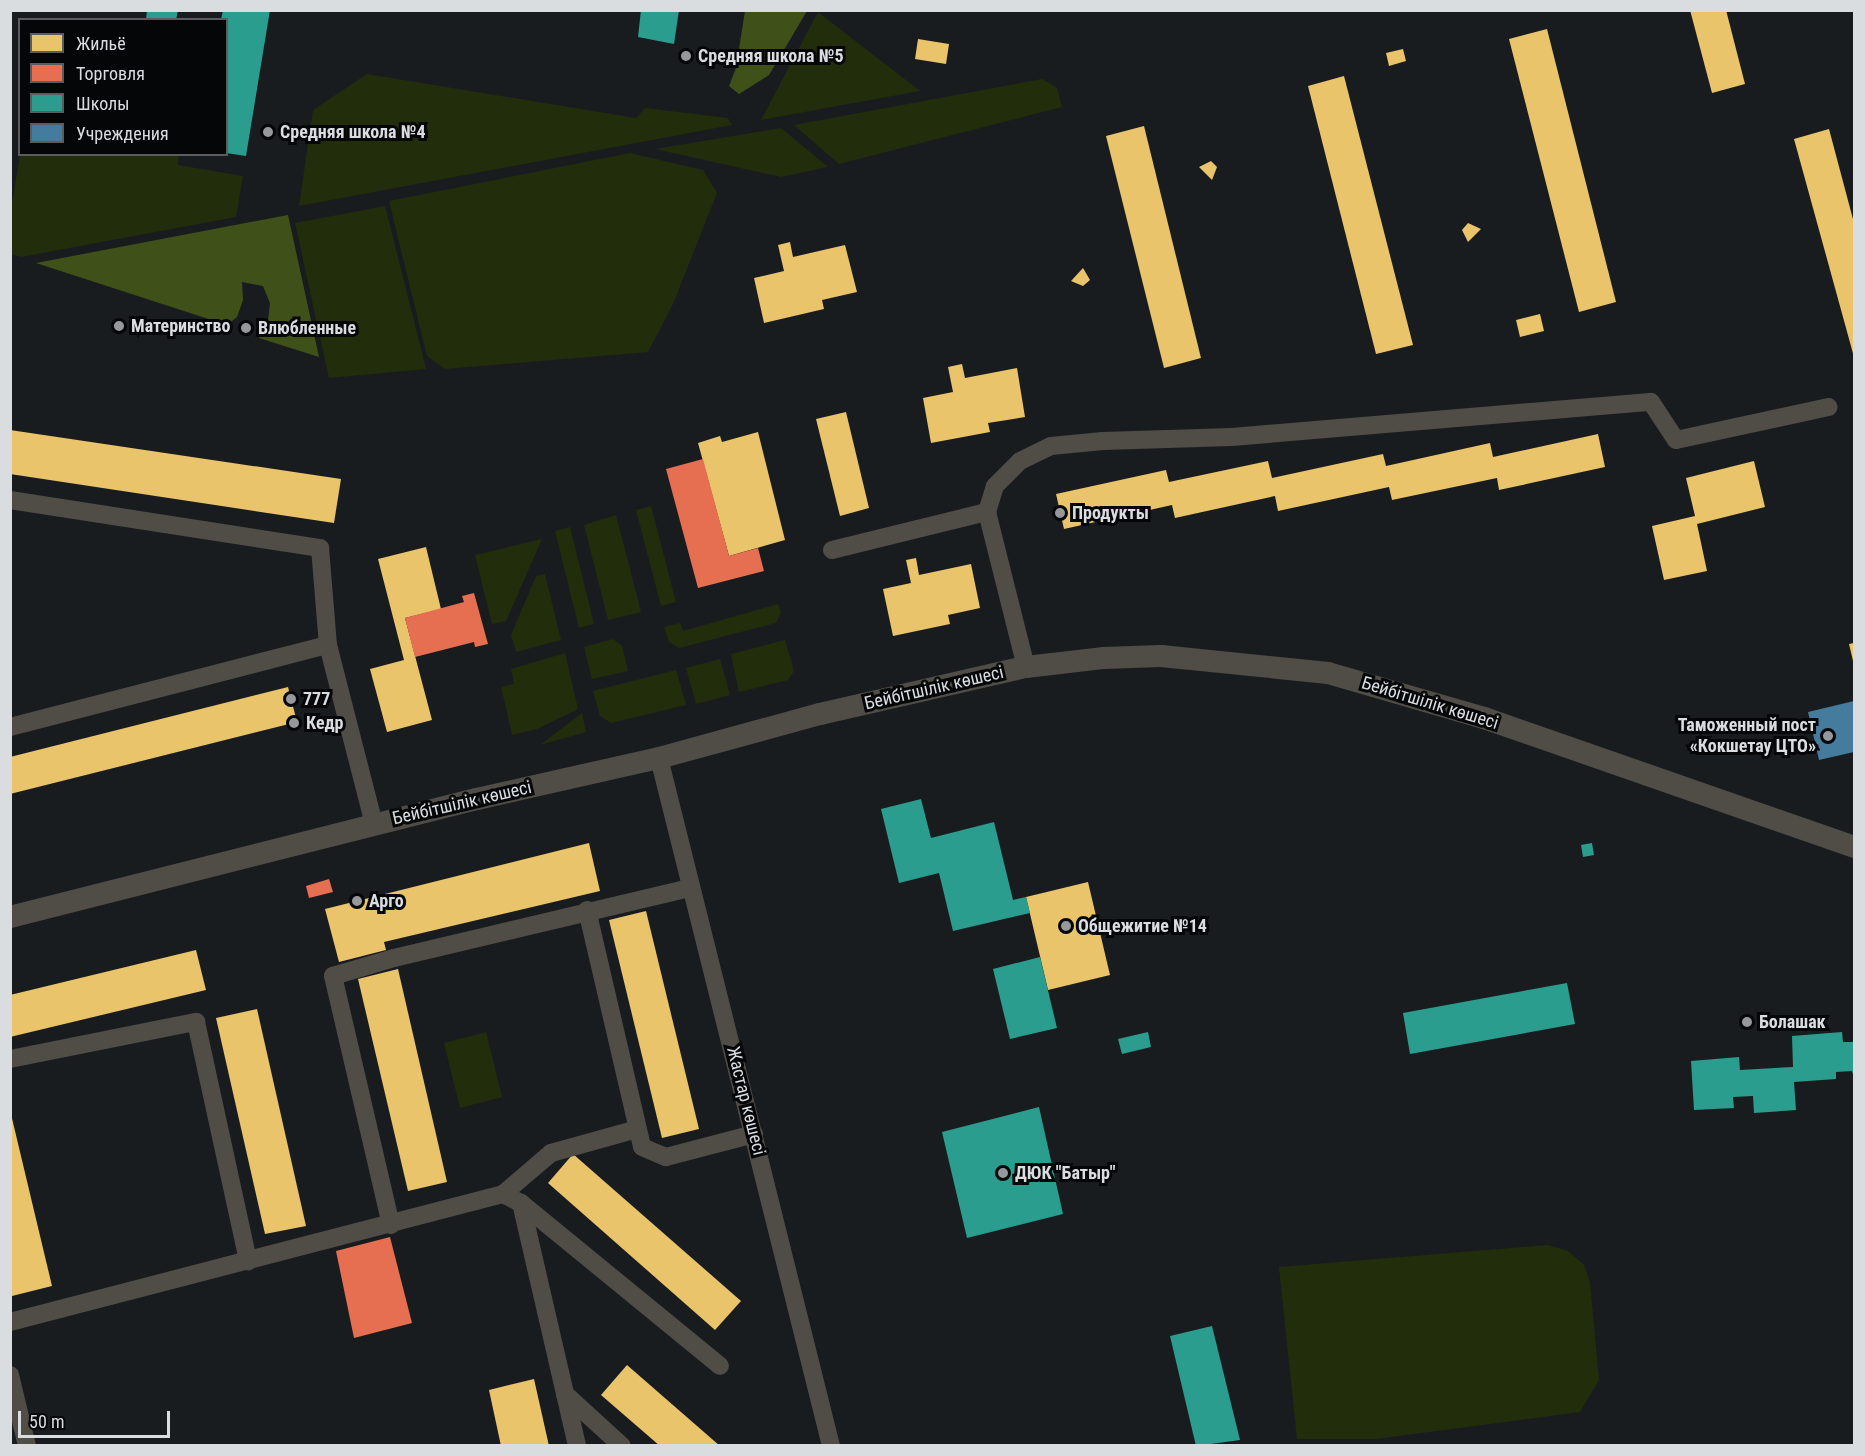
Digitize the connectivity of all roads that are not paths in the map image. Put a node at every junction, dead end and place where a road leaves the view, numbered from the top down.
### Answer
1 (1827, 407) dead end
2 (10, 500) edge
3 (987, 512) junction
4 (832, 550) dead end
5 (328, 645) junction
6 (1026, 667) junction
7 (10, 727) edge
8 (659, 758) junction
9 (374, 824) junction
10 (1854, 847) edge
11 (691, 888) junction
12 (587, 910) junction
13 (10, 917) edge
14 (10, 1059) edge
15 (637, 1130) junction
16 (754, 1134) junction
17 (503, 1194) junction
18 (521, 1203) junction
19 (391, 1225) junction
20 (248, 1261) junction
21 (10, 1322) edge
22 (720, 1366) dead end
23 (10, 1375) edge
24 (565, 1394) junction
25 (27, 1446) edge
26 (577, 1446) edge
27 (622, 1446) edge
28 (831, 1446) edge

1 - 3 street
2 - 5 street
3 - 4 street
3 - 6 street
5 - 7 street
5 - 9 street
6 - 8 street, Бейбітшілік көшесі
6 - 10 street, Бейбітшілік көшесі
8 - 9 street, Бейбітшілік көшесі
8 - 11 street, Жастар көшесі
9 - 13 street, Бейбітшілік көшесі
11 - 12 street
11 - 16 street, Жастар көшесі
12 - 15 street
12 - 19 street
14 - 20 street
15 - 16 street
15 - 17 street
16 - 28 street, Жастар көшесі
17 - 18 street
17 - 19 street
18 - 22 street
18 - 24 street
19 - 20 street
20 - 21 street
23 - 25 street
24 - 26 street
24 - 27 street

